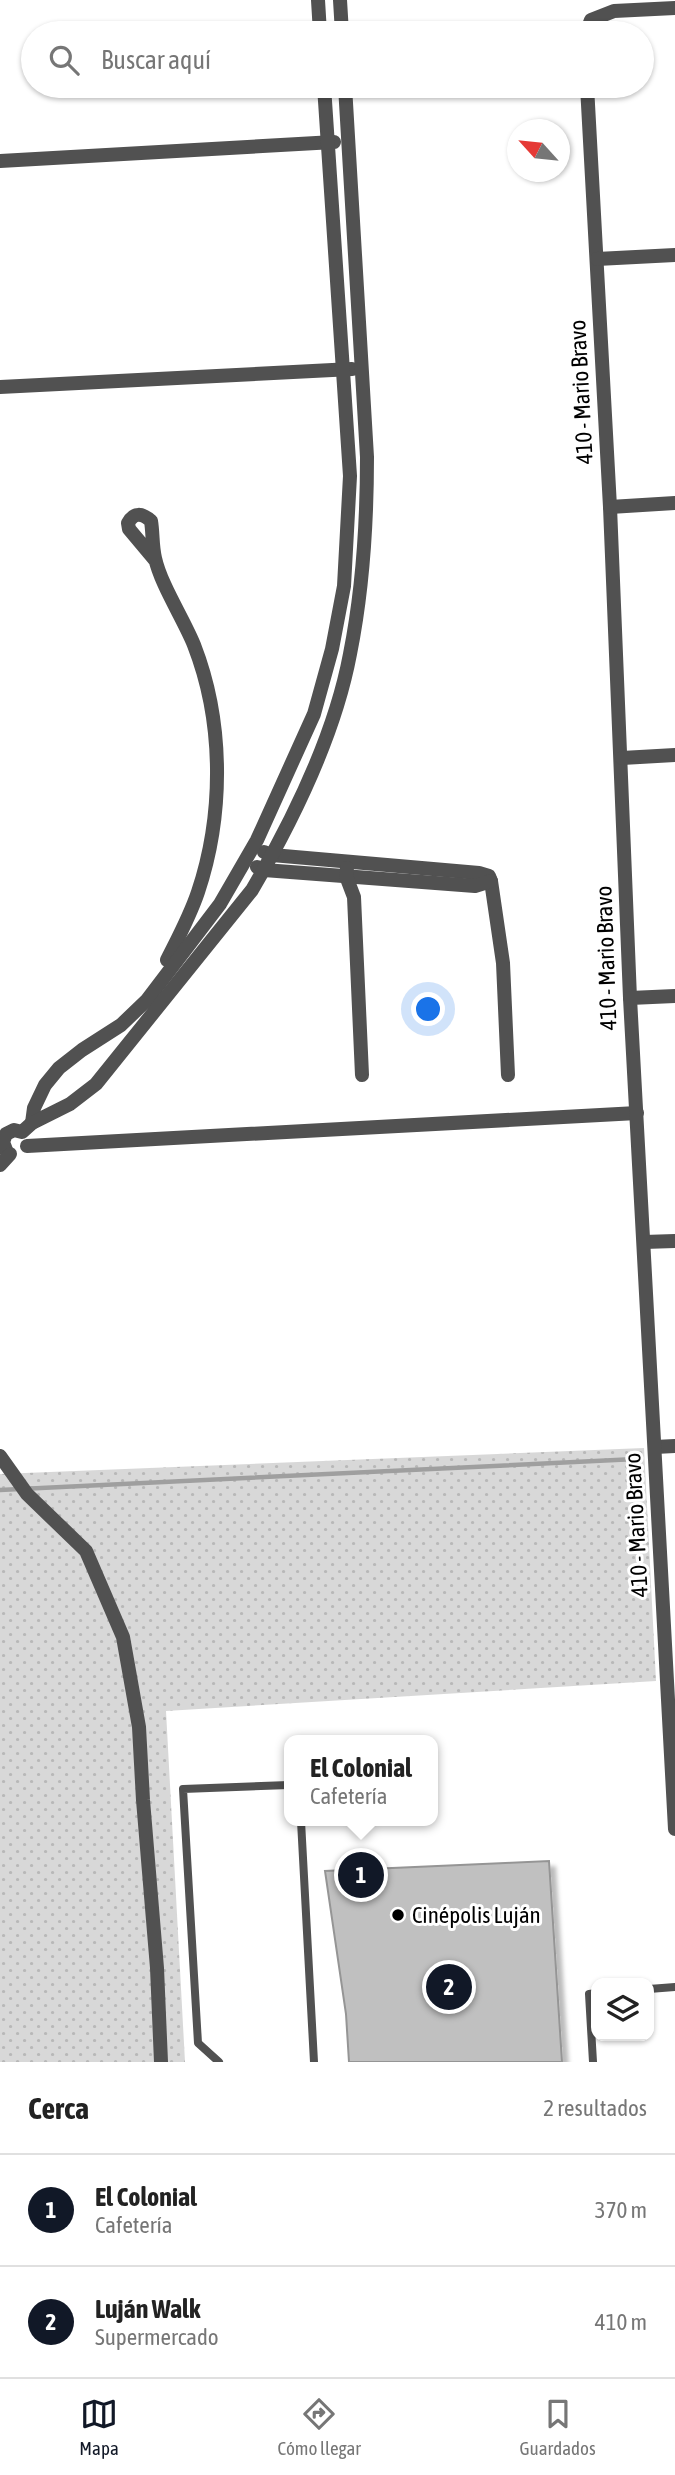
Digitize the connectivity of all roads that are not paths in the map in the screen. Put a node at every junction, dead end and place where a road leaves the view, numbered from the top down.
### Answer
1 (318, 0) edge
2 (341, 0) edge
3 (675, 8) edge
4 (319, 21) edge
5 (342, 21) edge
6 (598, 21) edge
7 (325, 98) edge
8 (346, 98) edge
9 (588, 98) edge
10 (349, 141) junction
11 (327, 142) junction
12 (0, 162) edge
13 (675, 255) edge
14 (597, 259) junction
15 (362, 368) junction
16 (342, 369) junction
17 (0, 387) edge
18 (675, 503) edge
19 (610, 507) junction
20 (155, 560) dead end
21 (675, 755) edge
22 (622, 758) junction
23 (254, 847) junction
24 (272, 855) junction
25 (245, 862) junction
26 (347, 869) junction
27 (264, 870) junction
28 (675, 996) edge
29 (630, 998) junction
30 (151, 1005) junction
31 (508, 1074) dead end
32 (362, 1075) dead end
33 (637, 1113) junction
34 (27, 1127) junction
35 (27, 1146) junction
36 (5, 1152) edge
37 (0, 1166) edge
38 (675, 1241) edge
39 (644, 1242) junction
40 (675, 1446) edge
41 (654, 1447) junction
42 (0, 1456) edge
43 (670, 1650) edge
44 (284, 1785) edge
45 (301, 1826) edge
46 (675, 1829) edge
47 (675, 1987) edge
48 (654, 1989) edge
49 (591, 1994) edge
50 (591, 2028) edge
51 (592, 2041) edge
52 (161, 2062) edge
53 (219, 2062) edge
54 (314, 2062) edge
55 (593, 2062) edge

1 - 4 street
2 - 5 street
3 - 6 street
7 - 11 street
8 - 10 street
9 - 14 street, 410 - Mario Bravo
10 - 11 street
10 - 15 street
11 - 12 street
11 - 16 street
13 - 14 street
14 - 19 street, 410 - Mario Bravo
15 - 16 street
15 - 24 street
16 - 17 street
16 - 23 street
18 - 19 street
19 - 22 street, 410 - Mario Bravo
20 - 30 street
21 - 22 street
22 - 29 street, 410 - Mario Bravo
23 - 24 street
23 - 25 street
24 - 26 street
24 - 27 street
25 - 27 street
25 - 30 street
26 - 27 street
26 - 31 street
26 - 32 street
27 - 30 street
28 - 29 street
29 - 33 street, 410 - Mario Bravo
30 - 34 street
30 - 34 street
33 - 35 street
33 - 39 street, 410 - Mario Bravo
34 - 35 street
34 - 36 street
35 - 36 street
36 - 37 street
38 - 39 street
39 - 41 street, 410 - Mario Bravo
40 - 41 street
41 - 43 street, 410 - Mario Bravo
42 - 52 street
43 - 46 street, 410 - Mario Bravo
44 - 53 lane
45 - 54 lane
47 - 48 lane
49 - 50 lane
51 - 55 lane

